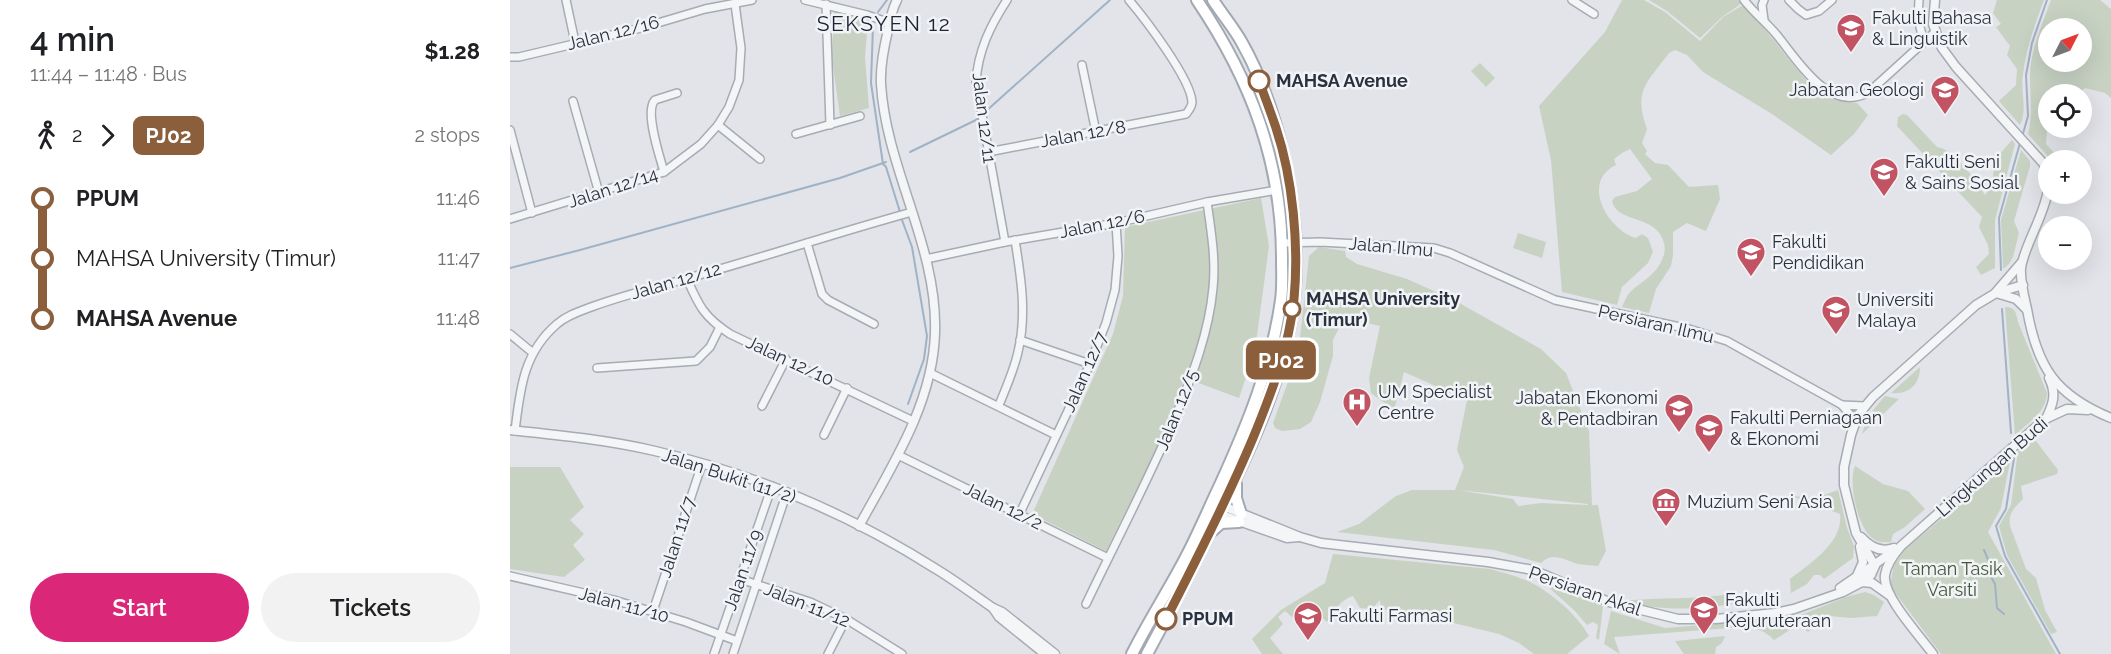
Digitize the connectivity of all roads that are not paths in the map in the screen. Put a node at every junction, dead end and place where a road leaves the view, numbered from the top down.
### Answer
1 (566, 0) edge
2 (752, 0) edge
3 (805, 0) edge
4 (897, 0) edge
5 (1007, 0) edge
6 (1129, 0) edge
7 (1197, 0) edge
8 (1213, 0) edge
9 (1572, 0) edge
10 (1746, 0) edge
11 (1763, 0) edge
12 (1790, 0) edge
13 (1832, 0) edge
14 (1919, 0) edge
15 (1935, 0) edge
16 (735, 4) junction
17 (826, 4) junction
18 (1594, 14) dead end
19 (1764, 20) junction
20 (890, 23) junction
21 (1935, 32) junction
22 (1925, 41) junction
23 (574, 42) junction
24 (510, 57) edge
25 (1082, 65) dead end
26 (677, 93) dead end
27 (573, 101) dead end
28 (860, 116) dead end
29 (718, 125) junction
30 (830, 125) junction
31 (510, 130) edge
32 (1096, 132) junction
33 (796, 134) dead end
34 (987, 152) junction
35 (760, 159) dead end
36 (664, 172) junction
37 (1277, 190) junction
38 (598, 193) junction
39 (1207, 202) junction
40 (912, 212) junction
41 (532, 213) junction
42 (510, 219) edge
43 (1116, 223) junction
44 (1015, 240) junction
45 (1005, 242) junction
46 (1294, 242) junction
47 (807, 243) junction
48 (1282, 243) junction
49 (926, 259) junction
50 (2023, 260) junction
51 (687, 279) junction
52 (2023, 285) junction
53 (1996, 293) junction
54 (1562, 302) joint
55 (2027, 312) junction
56 (874, 324) dead end
57 (720, 327) junction
58 (510, 334) edge
59 (1020, 340) junction
60 (533, 353) junction
61 (786, 359) junction
62 (1090, 364) junction
63 (2044, 366) junction
64 (597, 368) dead end
65 (930, 373) junction
66 (847, 388) junction
67 (999, 405) junction
68 (1842, 405) junction
69 (762, 406) dead end
70 (1864, 406) junction
71 (2091, 410) junction
72 (2111, 418) edge
73 (2046, 419) junction
74 (913, 421) junction
75 (1855, 425) junction
76 (512, 431) edge
77 (824, 435) dead end
78 (1056, 435) junction
79 (1235, 453) junction
80 (898, 455) junction
81 (702, 464) junction
82 (1236, 478) junction
83 (772, 486) junction
84 (787, 492) junction
85 (1220, 509) junction
86 (1020, 513) junction
87 (1240, 518) junction
88 (859, 526) junction
89 (1856, 532) junction
90 (1208, 536) junction
91 (1195, 537) junction
92 (1901, 546) junction
93 (1108, 558) junction
94 (1875, 566) junction
95 (510, 576) edge
96 (740, 579) junction
97 (1859, 581) junction
98 (756, 584) junction
99 (1889, 595) junction
100 (1086, 604) dead end
101 (993, 608) junction
102 (653, 611) junction
103 (846, 619) junction
104 (720, 636) junction
105 (737, 641) junction
106 (714, 654) edge
107 (733, 654) edge
108 (828, 654) edge
109 (902, 654) edge
110 (1045, 654) edge
111 (1055, 654) edge
112 (1132, 654) edge
113 (1147, 654) edge
114 (1934, 654) edge

1 - 23 street
2 - 16 street, Jalan 12/16
3 - 17 street
4 - 20 street
5 - 34 street, Jalan 12/11
6 - 32 street, Jalan 12/8
7 - 37 main road
8 - 46 main road
9 - 18 street
10 - 11 street
10 - 19 street
11 - 19 street
12 - 13 street
14 - 22 street
15 - 21 street
16 - 23 street, Jalan 12/16
16 - 29 street, Jalan 12/14
17 - 20 street
17 - 30 street
19 - 22 street
20 - 40 street
21 - 22 street
21 - 50 street
23 - 24 street, Jalan 12/16
25 - 32 street
26 - 36 street
27 - 38 street
28 - 30 street
29 - 35 street
29 - 36 street, Jalan 12/14
30 - 33 street
31 - 41 street
32 - 34 street, Jalan 12/8
34 - 45 street, Jalan 12/11
36 - 38 street, Jalan 12/14
37 - 39 street, Jalan 12/6
37 - 48 main road
38 - 41 street, Jalan 12/14
39 - 43 street, Jalan 12/6
39 - 93 street, Jalan 12/5
40 - 47 street, Jalan 12/12
40 - 49 street
41 - 42 street, Jalan 12/14
43 - 44 street, Jalan 12/6
43 - 62 street, Jalan 12/7
44 - 45 street, Jalan 12/6
44 - 59 street
45 - 49 street, Jalan 12/6
46 - 48 street, Jalan Ilmu
46 - 54 street, Jalan Ilmu
46 - 82 main road
47 - 51 street, Jalan 12/12
47 - 56 street
48 - 79 main road
49 - 65 street
50 - 52 street
50 - 53 street
51 - 57 street, Jalan 12/10
51 - 60 street, Jalan 12/12
52 - 53 street
52 - 55 street
53 - 55 street
53 - 70 street
54 - 68 street, Persiaran Ilmu
55 - 63 street, Lingkungan Budi
57 - 61 street, Jalan 12/10
57 - 64 street
58 - 60 street
59 - 62 street
59 - 67 street
60 - 76 street, Jalan 12/12
61 - 66 street, Jalan 12/10
61 - 69 street
62 - 78 street, Jalan 12/7
63 - 71 street, Lingkungan Budi
63 - 73 street
65 - 67 street
65 - 74 street
66 - 74 street, Jalan 12/10
66 - 77 street
67 - 78 street
68 - 70 street, Persiaran Ilmu
68 - 75 street, Persiaran Ilmu
70 - 75 street
71 - 72 street, Lingkungan Budi
71 - 73 street, Lingkungan Budi
73 - 92 street, Lingkungan Budi
74 - 80 street
75 - 89 street
76 - 81 street, Jalan Bukit (11/2)
78 - 86 street, Jalan 12/7
79 - 85 main road
79 - 91 main road
80 - 86 street, Jalan 12/2
80 - 88 street
81 - 83 street, Jalan Bukit (11/2)
81 - 102 street, Jalan 11/7
82 - 85 main road
82 - 87 main road
83 - 84 street, Jalan Bukit (11/2)
83 - 96 street, Jalan 11/9
84 - 88 street, Jalan Bukit (11/2)
84 - 98 street, Jalan 11/9
85 - 87 street, Persiaran Akal
85 - 90 main road
85 - 91 main road
86 - 93 street, Jalan 12/2
87 - 90 main road
87 - 97 street, Persiaran Akal
88 - 101 street, Jalan Bukit (11/2)
89 - 92 street
89 - 94 street
89 - 97 street
90 - 113 main road
91 - 112 main road
92 - 94 street, Lingkungan Budi
92 - 99 street, Lingkungan Budi
93 - 100 street, Jalan 12/5
94 - 97 street, Persiaran Akal
95 - 102 street, Jalan 11/10
96 - 98 street, Jalan 11/12
96 - 104 street, Jalan 11/9
97 - 99 street
98 - 103 street, Jalan 11/12
98 - 105 street, Jalan 11/9
99 - 114 street
101 - 110 street, Jalan Bukit (11/2)
101 - 111 street, Jalan Bukit (11/2)
102 - 104 street, Jalan 11/10
103 - 108 street
103 - 109 street, Jalan 11/12
104 - 105 street, Jalan 11/10
104 - 106 street, Jalan 11/9
105 - 107 street, Jalan 11/9

